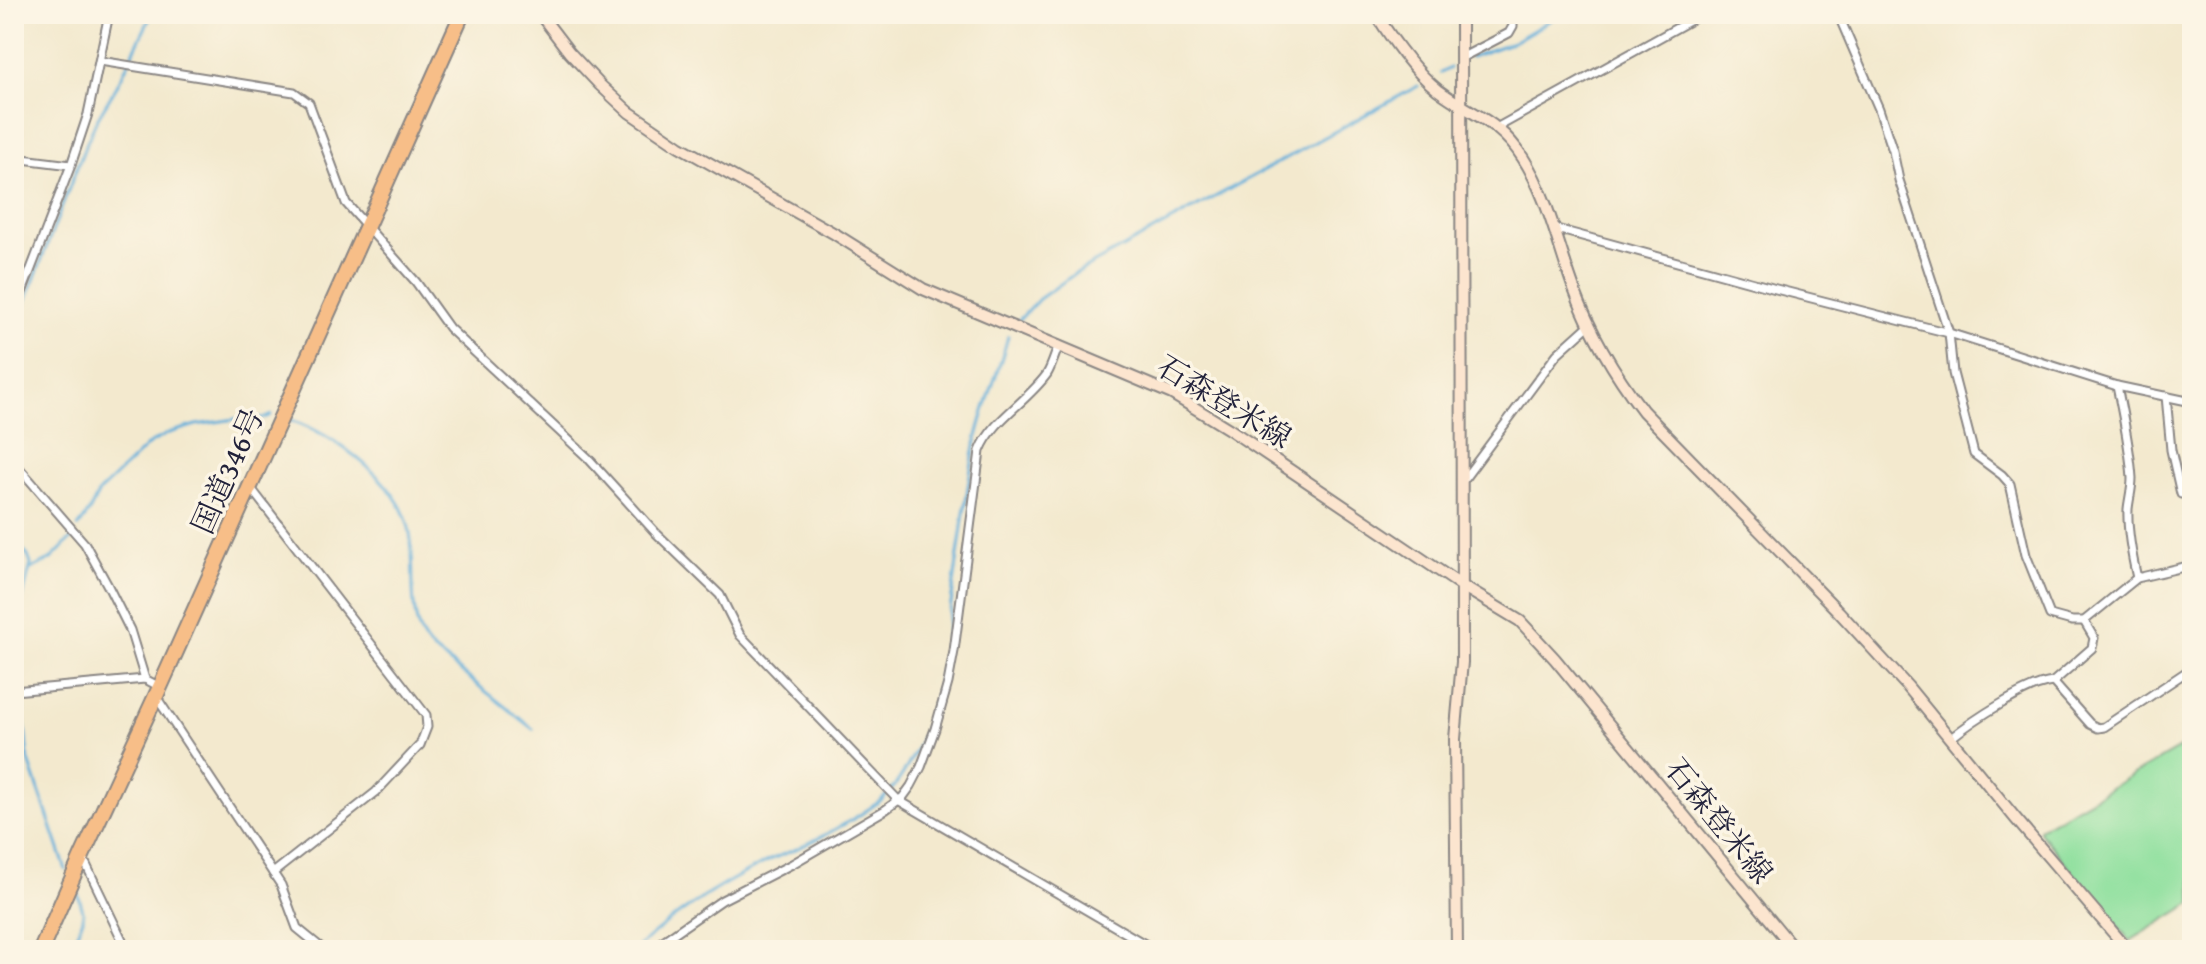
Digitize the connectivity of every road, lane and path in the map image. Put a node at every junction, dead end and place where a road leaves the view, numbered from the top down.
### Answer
1 (109, 14) edge
2 (462, 14) edge
3 (540, 14) edge
4 (1376, 14) edge
5 (1461, 14) edge
6 (1513, 14) edge
7 (1702, 14) edge
8 (1721, 14) edge
9 (1749, 14) edge
10 (1838, 14) edge
11 (1461, 58) junction
12 (100, 61) junction
13 (1461, 106) junction
14 (1498, 127) junction
15 (14, 158) edge
16 (71, 165) junction
17 (367, 225) junction
18 (1553, 228) junction
19 (14, 313) edge
20 (1588, 326) junction
21 (1949, 333) junction
22 (1059, 345) junction
23 (2117, 386) junction
24 (2166, 396) junction
25 (2192, 402) edge
26 (14, 462) edge
27 (1461, 483) junction
28 (250, 486) junction
29 (2192, 492) edge
30 (2192, 565) edge
31 (2137, 578) junction
32 (1462, 586) junction
33 (2084, 621) junction
34 (2192, 668) edge
35 (145, 679) junction
36 (2053, 682) junction
37 (14, 691) edge
38 (158, 692) junction
39 (1951, 738) junction
40 (896, 798) junction
41 (82, 856) junction
42 (273, 873) junction
43 (41, 950) edge
44 (127, 950) edge
45 (324, 950) edge
46 (650, 950) edge
47 (1155, 950) edge
48 (1457, 950) edge
49 (1795, 950) edge
50 (2128, 950) edge

1 - 12 street
2 - 17 highway, 国道346号
3 - 22 street, 石森登米線
4 - 13 street
5 - 11 street
6 - 11 street
7 - 14 street
8 - 9 street
10 - 21 street
11 - 13 street
12 - 16 street
12 - 17 street
13 - 14 street
13 - 27 street
14 - 18 street
15 - 16 street
16 - 19 street
17 - 28 highway, 国道346号
17 - 40 street
18 - 20 street
18 - 21 street
20 - 27 street
20 - 39 street
21 - 23 street
21 - 33 street
22 - 32 street, 石森登米線
22 - 40 street
23 - 24 street
23 - 31 street
24 - 25 street
24 - 29 street
26 - 35 street
27 - 32 street
28 - 38 highway, 国道346号
28 - 42 street
30 - 31 street
31 - 33 street
32 - 48 street
32 - 49 street, 石森登米線
33 - 36 street
34 - 36 street
35 - 37 street
35 - 38 street
36 - 39 street
38 - 41 highway, 国道346号
38 - 42 street
39 - 50 street
40 - 46 street
40 - 47 street
41 - 43 highway, 国道346号
41 - 44 street
42 - 45 street

